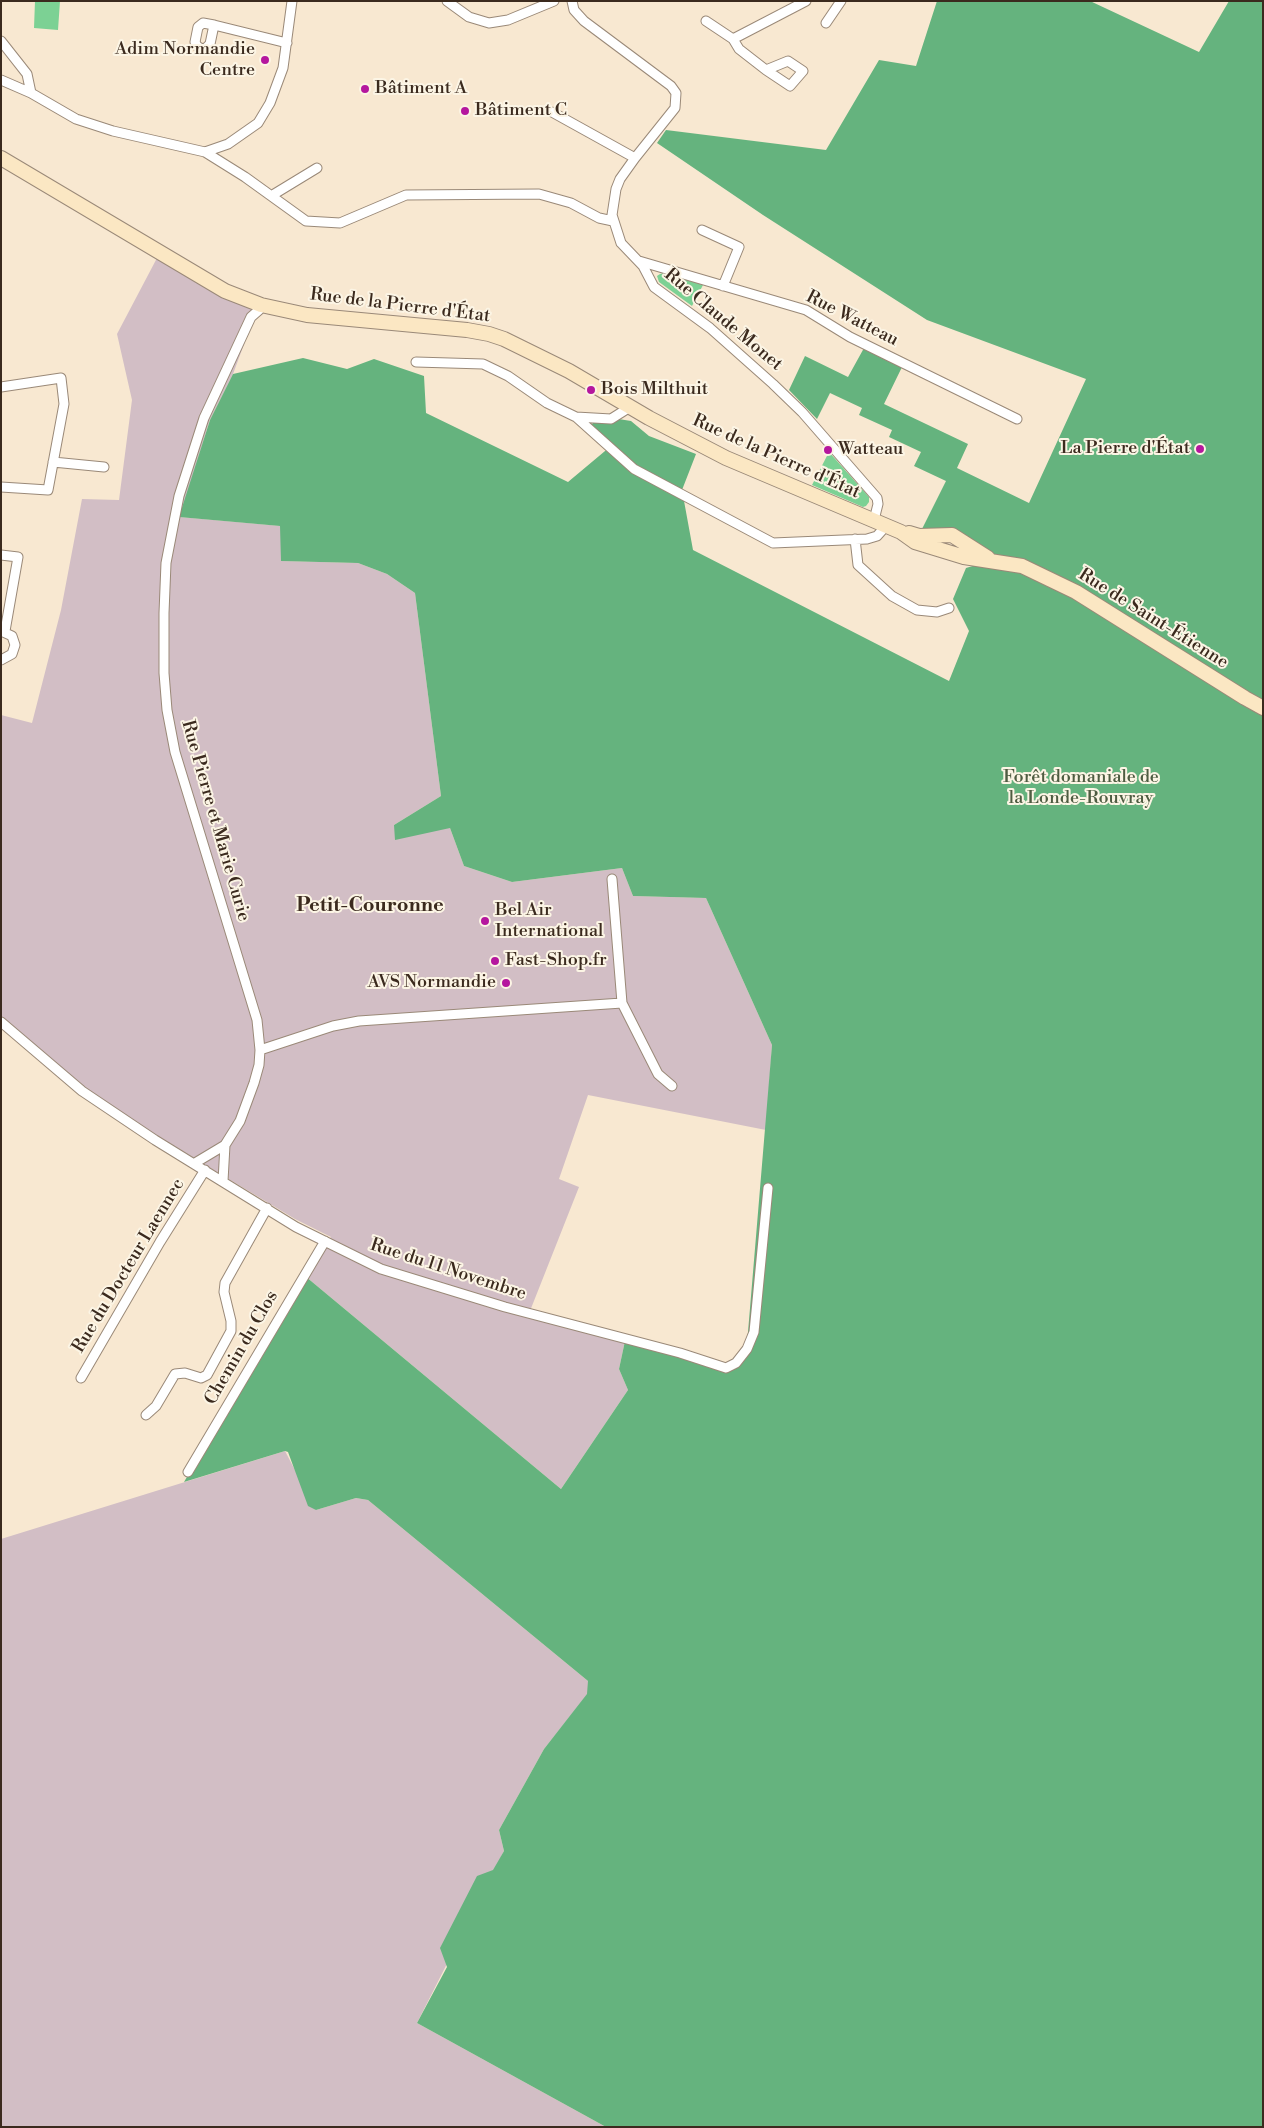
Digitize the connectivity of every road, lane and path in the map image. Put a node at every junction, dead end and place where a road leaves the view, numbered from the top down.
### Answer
1 (292, 1) edge
2 (447, 1) edge
3 (554, 1) edge
4 (572, 1) edge
5 (806, 1) edge
6 (841, 1) edge
7 (706, 21) dead end
8 (826, 23) dead end
9 (214, 25) dead end
10 (733, 38) junction
11 (1, 41) edge
12 (287, 43) junction
13 (766, 70) dead end
14 (1, 80) edge
15 (31, 93) junction
16 (552, 112) dead end
17 (204, 152) junction
18 (1, 158) edge
19 (635, 158) junction
20 (317, 168) dead end
21 (271, 196) junction
22 (613, 221) junction
23 (702, 230) dead end
24 (636, 260) junction
25 (723, 286) junction
26 (261, 305) junction
27 (416, 362) dead end
28 (1, 387) edge
29 (630, 407) junction
30 (576, 417) junction
31 (1017, 419) dead end
32 (53, 462) junction
33 (104, 467) dead end
34 (1, 487) edge
35 (880, 523) junction
36 (855, 539) junction
37 (1, 555) edge
38 (1022, 566) joint
39 (950, 608) dead end
40 (3, 631) edge
41 (1, 660) edge
42 (1263, 708) edge
43 (612, 879) dead end
44 (622, 1003) junction
45 (3, 1028) edge
46 (260, 1050) junction
47 (672, 1086) dead end
48 (225, 1145) junction
49 (196, 1163) junction
50 (205, 1170) junction
51 (223, 1181) junction
52 (768, 1188) dead end
53 (267, 1208) junction
54 (325, 1241) junction
55 (81, 1378) dead end
56 (146, 1415) dead end
57 (188, 1472) dead end

1 - 12 street
2 - 3 street
4 - 19 street, Rue Claude Monet
5 - 10 street
6 - 8 street
7 - 10 street
9 - 12 street
10 - 13 street
11 - 15 street
12 - 17 street
14 - 15 street
15 - 17 street
16 - 19 street
17 - 21 street
18 - 26 street, Rue de la Pierre d'État
19 - 22 street, Rue Claude Monet
20 - 21 street
21 - 22 street
22 - 24 street, Rue Claude Monet
23 - 25 street
24 - 25 street, Rue Watteau
24 - 35 street, Rue Claude Monet
25 - 31 street, Rue Watteau
26 - 29 street, Rue de la Pierre d'État
26 - 46 street, Rue Pierre et Marie Curie
27 - 30 street
28 - 32 street
29 - 30 street
29 - 35 street, Rue de la Pierre d'État
30 - 36 street
32 - 33 street
32 - 34 street
35 - 36 street
35 - 38 street, Rue de la Pierre d'État
36 - 39 street
37 - 40 street
38 - 42 street, Rue de Saint-Étienne
40 - 41 street
43 - 44 street
44 - 46 street
44 - 47 street
45 - 49 street, Rue du 11 Novembre
46 - 48 street, Rue Pierre et Marie Curie
48 - 49 street, Rue Pierre et Marie Curie
48 - 51 street, Rue Pierre et Marie Curie
49 - 50 street, Rue du 11 Novembre
50 - 51 street, Rue du 11 Novembre
50 - 55 street, Rue du Docteur Laennec
51 - 53 street, Rue du 11 Novembre
52 - 54 street, Rue du 11 Novembre
53 - 54 street, Rue du 11 Novembre
53 - 56 street
54 - 57 street, Chemin du Clos

